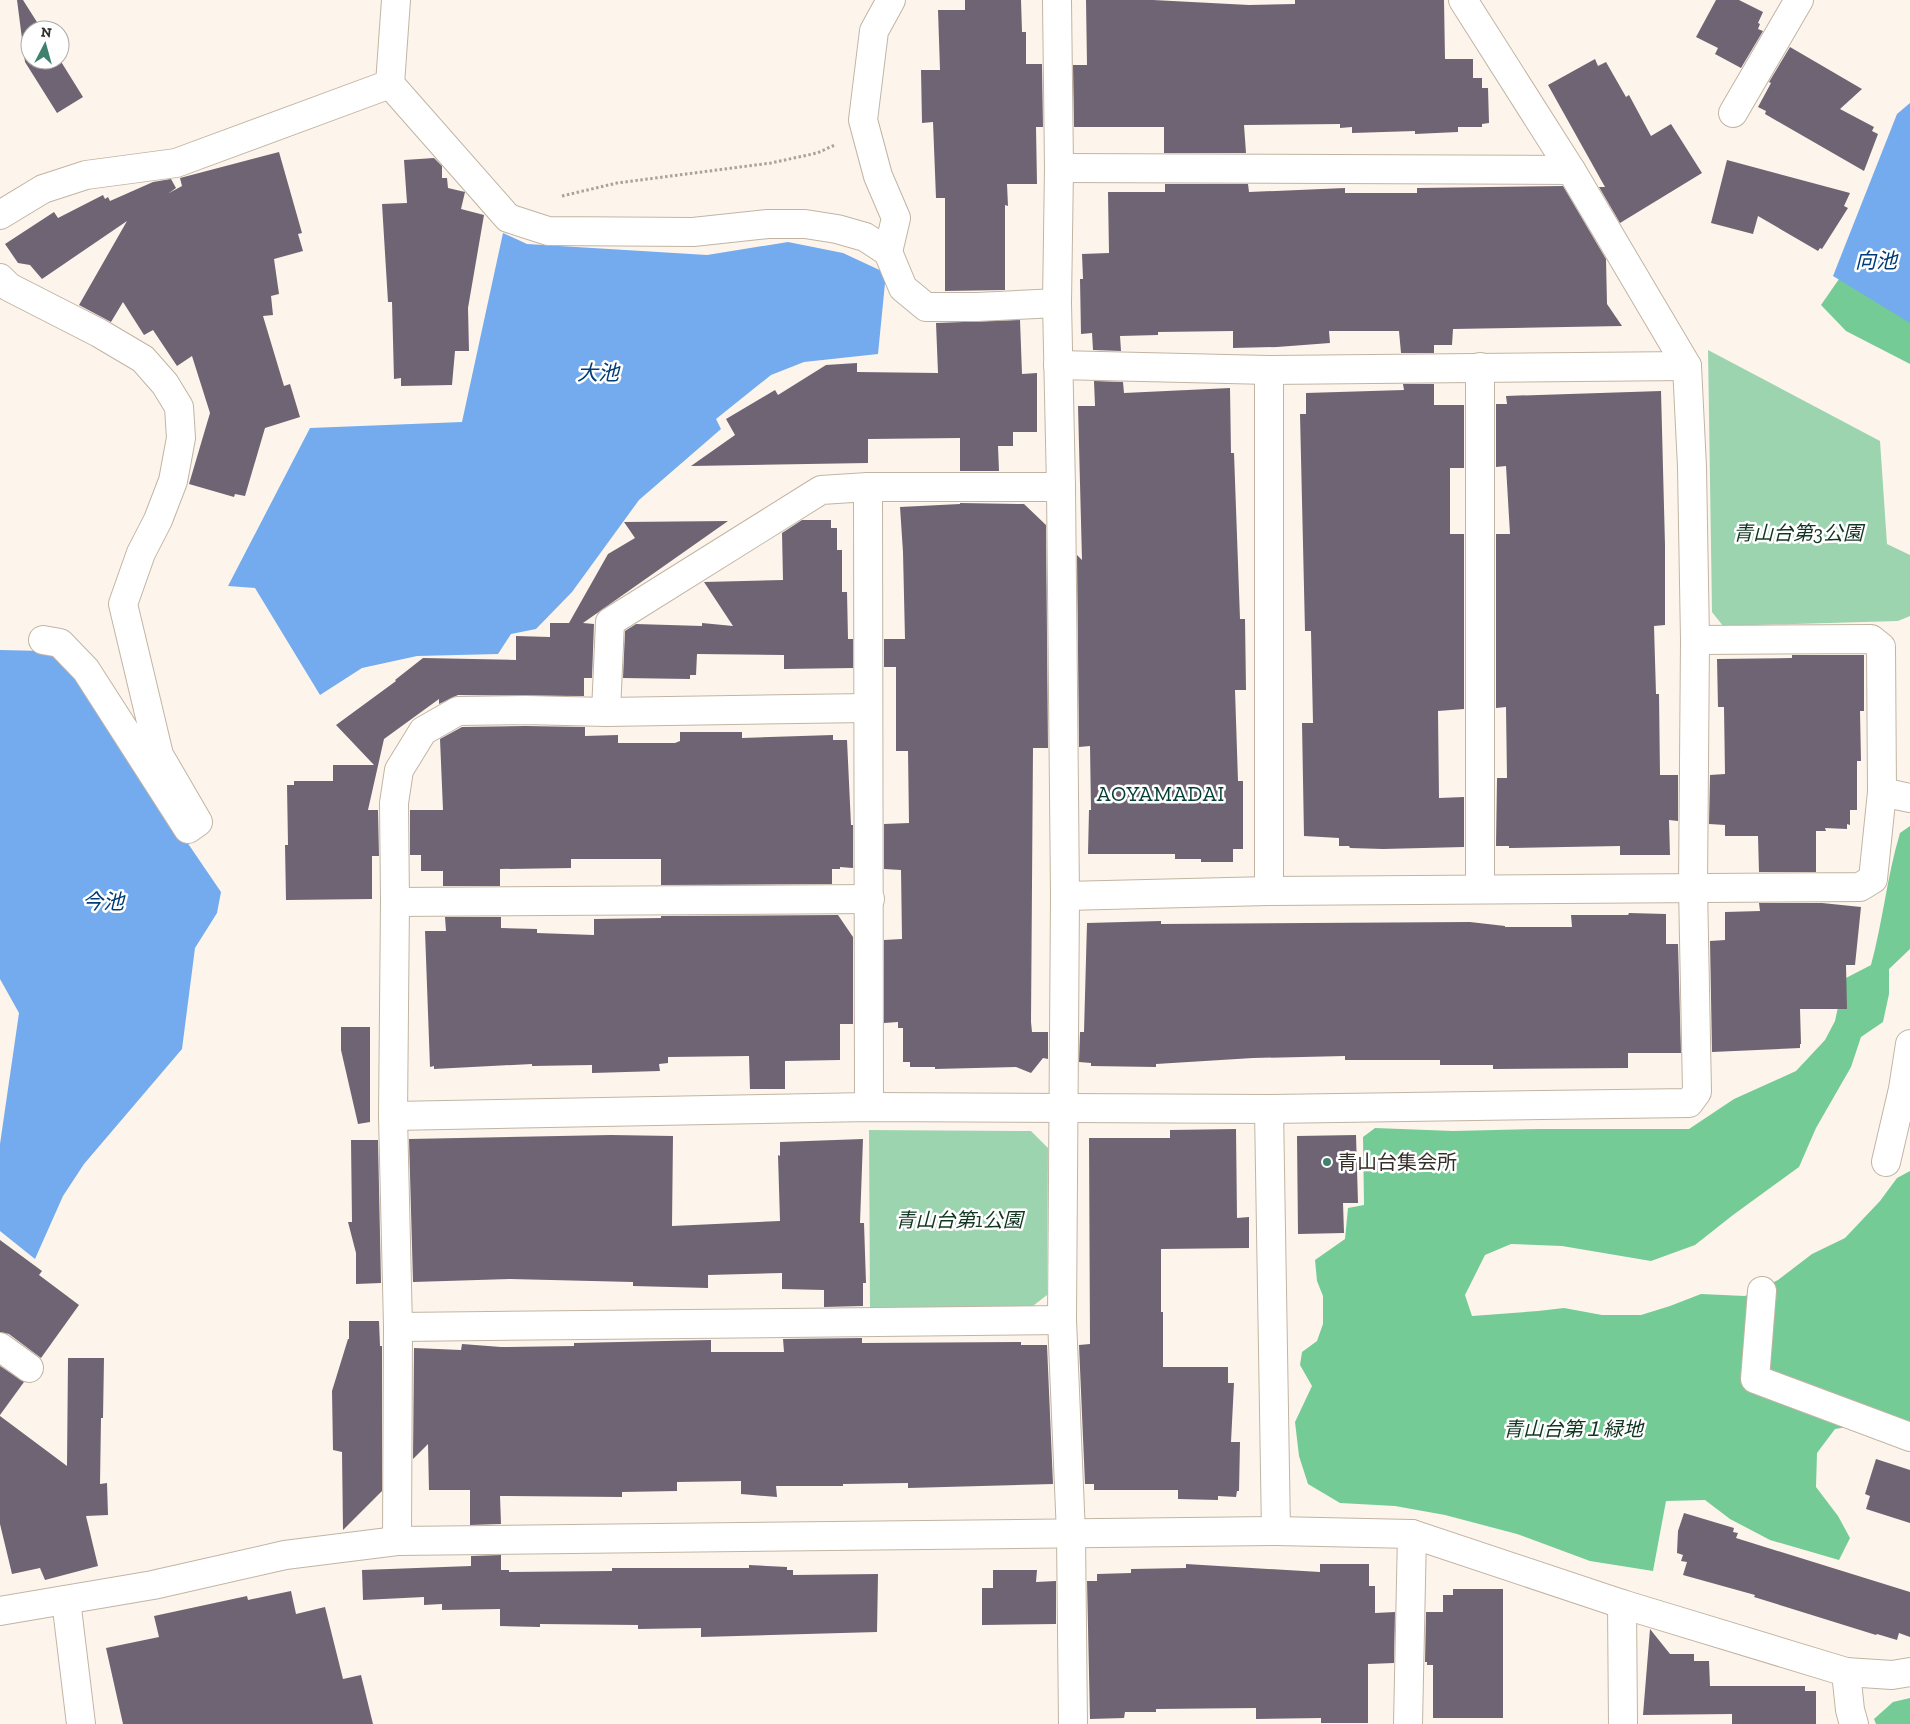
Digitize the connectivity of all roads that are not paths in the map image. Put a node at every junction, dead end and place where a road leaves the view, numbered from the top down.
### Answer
1 (396, 0) edge
2 (891, 0) edge
3 (1057, 0) edge
4 (1463, 0) edge
5 (1800, 0) edge
6 (390, 84) junction
7 (1734, 113) dead end
8 (1059, 168) junction
9 (1571, 170) junction
10 (0, 214) edge
11 (888, 252) junction
12 (0, 278) edge
13 (1057, 303) junction
14 (1058, 365) junction
15 (1687, 366) junction
16 (1480, 367) junction
17 (1269, 370) junction
18 (868, 487) junction
19 (1061, 487) junction
20 (43, 640) dead end
21 (1695, 640) junction
22 (868, 708) junction
23 (606, 712) junction
24 (1882, 792) junction
25 (1910, 798) edge
26 (1693, 887) junction
27 (1480, 889) junction
28 (1270, 891) junction
29 (1065, 896) junction
30 (870, 899) junction
31 (395, 902) junction
32 (1910, 1044) edge
33 (869, 1107) junction
34 (1063, 1109) junction
35 (1269, 1109) junction
36 (393, 1116) junction
37 (1886, 1162) dead end
38 (1762, 1291) dead end
39 (1062, 1320) junction
40 (398, 1327) junction
41 (0, 1347) edge
42 (29, 1368) dead end
43 (1910, 1438) edge
44 (1276, 1531) junction
45 (1071, 1534) junction
46 (1412, 1534) junction
47 (397, 1541) junction
48 (66, 1600) junction
49 (1622, 1604) junction
50 (0, 1611) edge
51 (1846, 1672) junction
52 (1910, 1672) edge
53 (81, 1724) edge
54 (1073, 1724) edge
55 (1408, 1724) edge
56 (1622, 1724) edge
57 (1854, 1724) edge

1 - 6 street
2 - 11 street
3 - 8 street
4 - 9 street
5 - 7 street
6 - 10 street
6 - 11 street
8 - 9 street
8 - 13 street
9 - 15 street
11 - 13 street
12 - 20 street
13 - 14 street
14 - 17 street
14 - 19 street
15 - 16 street
15 - 21 street
16 - 17 street
16 - 27 street
17 - 28 street
18 - 19 street
18 - 22 street
18 - 23 street
19 - 29 street
21 - 24 street
21 - 26 street
22 - 23 street
22 - 30 street
23 - 31 street
24 - 25 street
24 - 26 street
26 - 27 street
26 - 35 street
27 - 28 street
28 - 29 street
29 - 34 street
30 - 31 street
30 - 33 street
31 - 36 street
32 - 37 street
33 - 34 street
33 - 36 street
34 - 35 street
34 - 39 street
35 - 44 street
36 - 40 street
38 - 43 street
39 - 40 street
39 - 45 street
40 - 47 street
41 - 42 street
44 - 45 street
44 - 46 street
45 - 47 street
45 - 54 street
46 - 49 street
46 - 55 street
47 - 48 street
48 - 50 street
48 - 53 street
49 - 51 street
49 - 56 street
51 - 52 street
51 - 57 street

